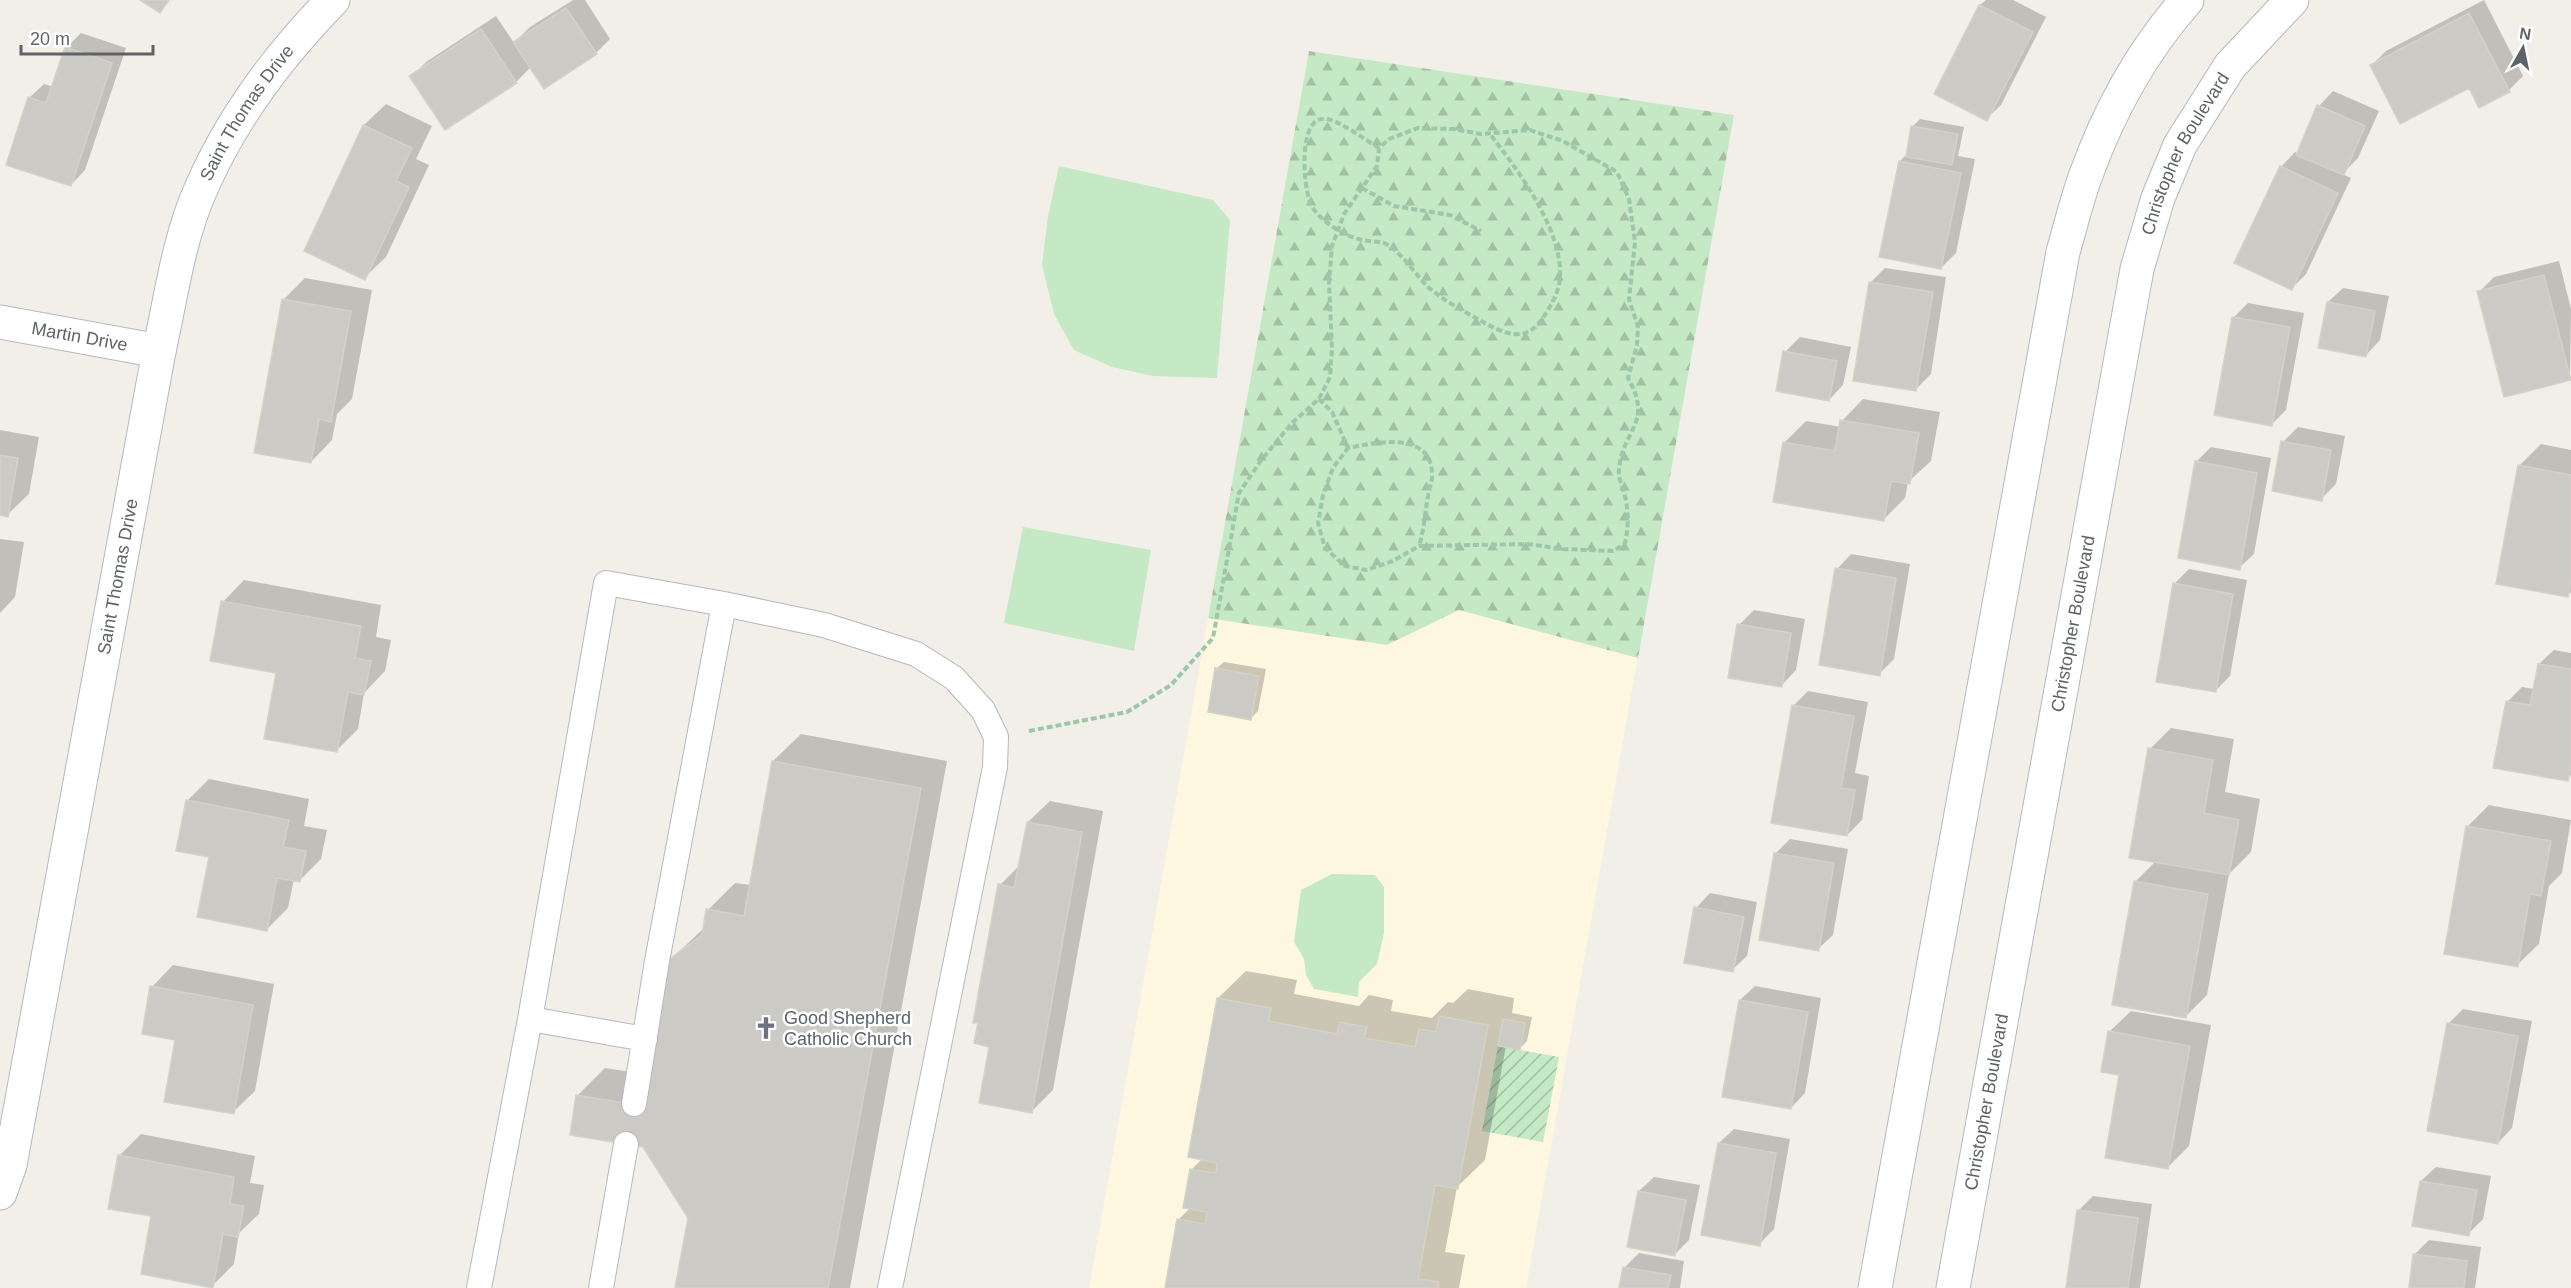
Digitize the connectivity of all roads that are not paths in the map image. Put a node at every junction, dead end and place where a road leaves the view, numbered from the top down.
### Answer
1 (333, 0) edge
2 (2187, 0) edge
3 (2292, 0) edge
4 (0, 322) edge
5 (159, 351) junction
6 (724, 604) junction
7 (530, 1019) junction
8 (645, 1039) junction
9 (634, 1104) dead end
10 (626, 1144) dead end
11 (0, 1193) edge
12 (479, 1288) edge
13 (601, 1288) edge
14 (890, 1288) edge
15 (1875, 1288) edge
16 (1953, 1288) edge

1 - 5 street, Saint Thomas Drive
2 - 15 street
3 - 16 street, Christopher Boulevard
4 - 5 street, Martin Drive
5 - 11 street, Saint Thomas Drive
6 - 7 lane
6 - 8 lane
6 - 14 lane
7 - 8 lane
7 - 12 lane
8 - 9 lane
10 - 13 lane

